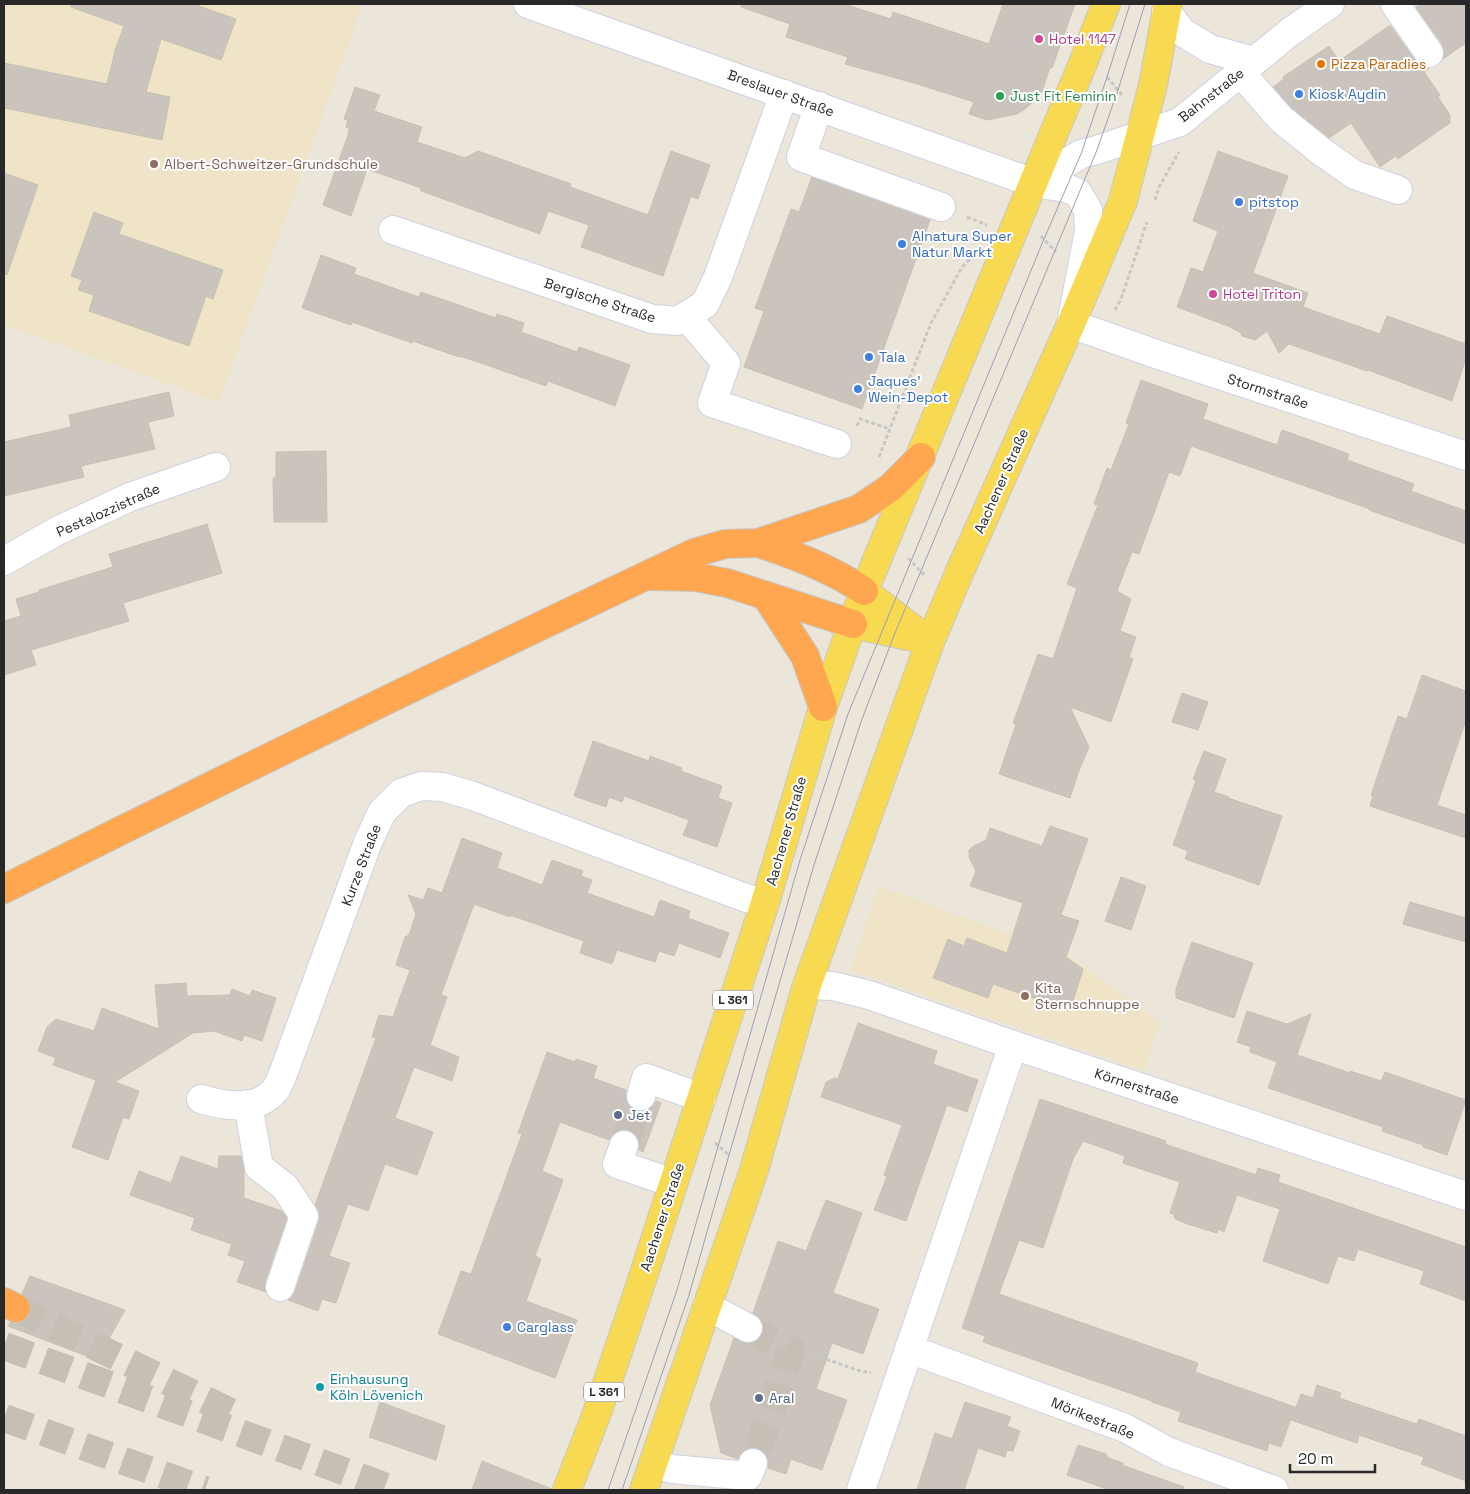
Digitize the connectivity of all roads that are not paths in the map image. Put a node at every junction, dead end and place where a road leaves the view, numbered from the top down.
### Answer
1 (528, 4) edge
2 (1106, 4) edge
3 (1330, 4) edge
4 (1395, 4) edge
5 (1167, 7) edge
6 (1429, 53) dead end
7 (1247, 67) junction
8 (784, 94) junction
9 (819, 106) junction
10 (1138, 136) junction
11 (1034, 183) junction
12 (1398, 190) dead end
13 (941, 207) dead end
14 (393, 230) dead end
15 (686, 316) junction
16 (1071, 324) junction
17 (837, 444) dead end
18 (1466, 456) edge
19 (921, 457) junction
20 (216, 467) dead end
21 (758, 543) junction
22 (4, 561) edge
23 (646, 575) junction
24 (864, 591) junction
25 (766, 596) junction
26 (853, 624) junction
27 (930, 642) junction
28 (823, 707) junction
29 (4, 889) edge
30 (765, 903) junction
31 (807, 985) junction
32 (1013, 1045) junction
33 (641, 1096) tunnel mouth
34 (702, 1098) junction
35 (201, 1099) dead end
36 (248, 1104) junction
37 (624, 1145) tunnel mouth
38 (673, 1183) junction
39 (1466, 1196) edge
40 (280, 1287) dead end
41 (708, 1306) junction
42 (748, 1328) tunnel mouth
43 (910, 1349) junction
44 (654, 1463) junction
45 (753, 1464) tunnel mouth
46 (567, 1490) edge
47 (644, 1490) edge
48 (860, 1490) edge
49 (1274, 1490) edge

1 - 8 street, Breslauer Straße
2 - 11 main road, Aachener Straße / L 361
3 - 7 street, Bahnstraße
4 - 6 street
5 - 7 street, Bahnstraße
5 - 10 main road, Aachener Straße
7 - 10 street, Bahnstraße
7 - 12 street
8 - 9 street, Breslauer Straße
8 - 15 street, Bergische Straße
9 - 11 street, Breslauer Straße
9 - 13 street
10 - 11 street
10 - 16 main road, Aachener Straße
11 - 16 street, Aachener Straße
11 - 19 main road, Aachener Straße / L 361
14 - 15 street, Bergische Straße
15 - 17 street
16 - 18 street, Stormstraße
16 - 27 main road, Aachener Straße
19 - 21 highway
19 - 24 main road, Aachener Straße / L 361
20 - 22 street, Pestalozzistraße
21 - 23 highway
21 - 24 highway
23 - 25 highway
23 - 29 highway
24 - 26 main road, Aachener Straße / L 361
24 - 27 main road
25 - 26 highway
25 - 28 highway
26 - 27 main road
26 - 28 main road, Aachener Straße / L 361
27 - 31 main road, Aachener Straße
28 - 30 main road, Aachener Straße / L 361
30 - 34 main road, Aachener Straße / L 361
30 - 36 street, Kurze Straße
31 - 32 street, Körnerstraße
31 - 41 main road, Aachener Straße
32 - 39 street, Körnerstraße
32 - 43 street
33 - 34 street
34 - 38 main road, Aachener Straße / L 361
35 - 36 street, Kurze Straße
36 - 40 street
37 - 38 street
38 - 46 main road, Aachener Straße / L 361
41 - 42 street
41 - 44 main road, Aachener Straße
43 - 48 street
43 - 49 street, Mörikestraße
44 - 45 street
44 - 47 main road, Aachener Straße

